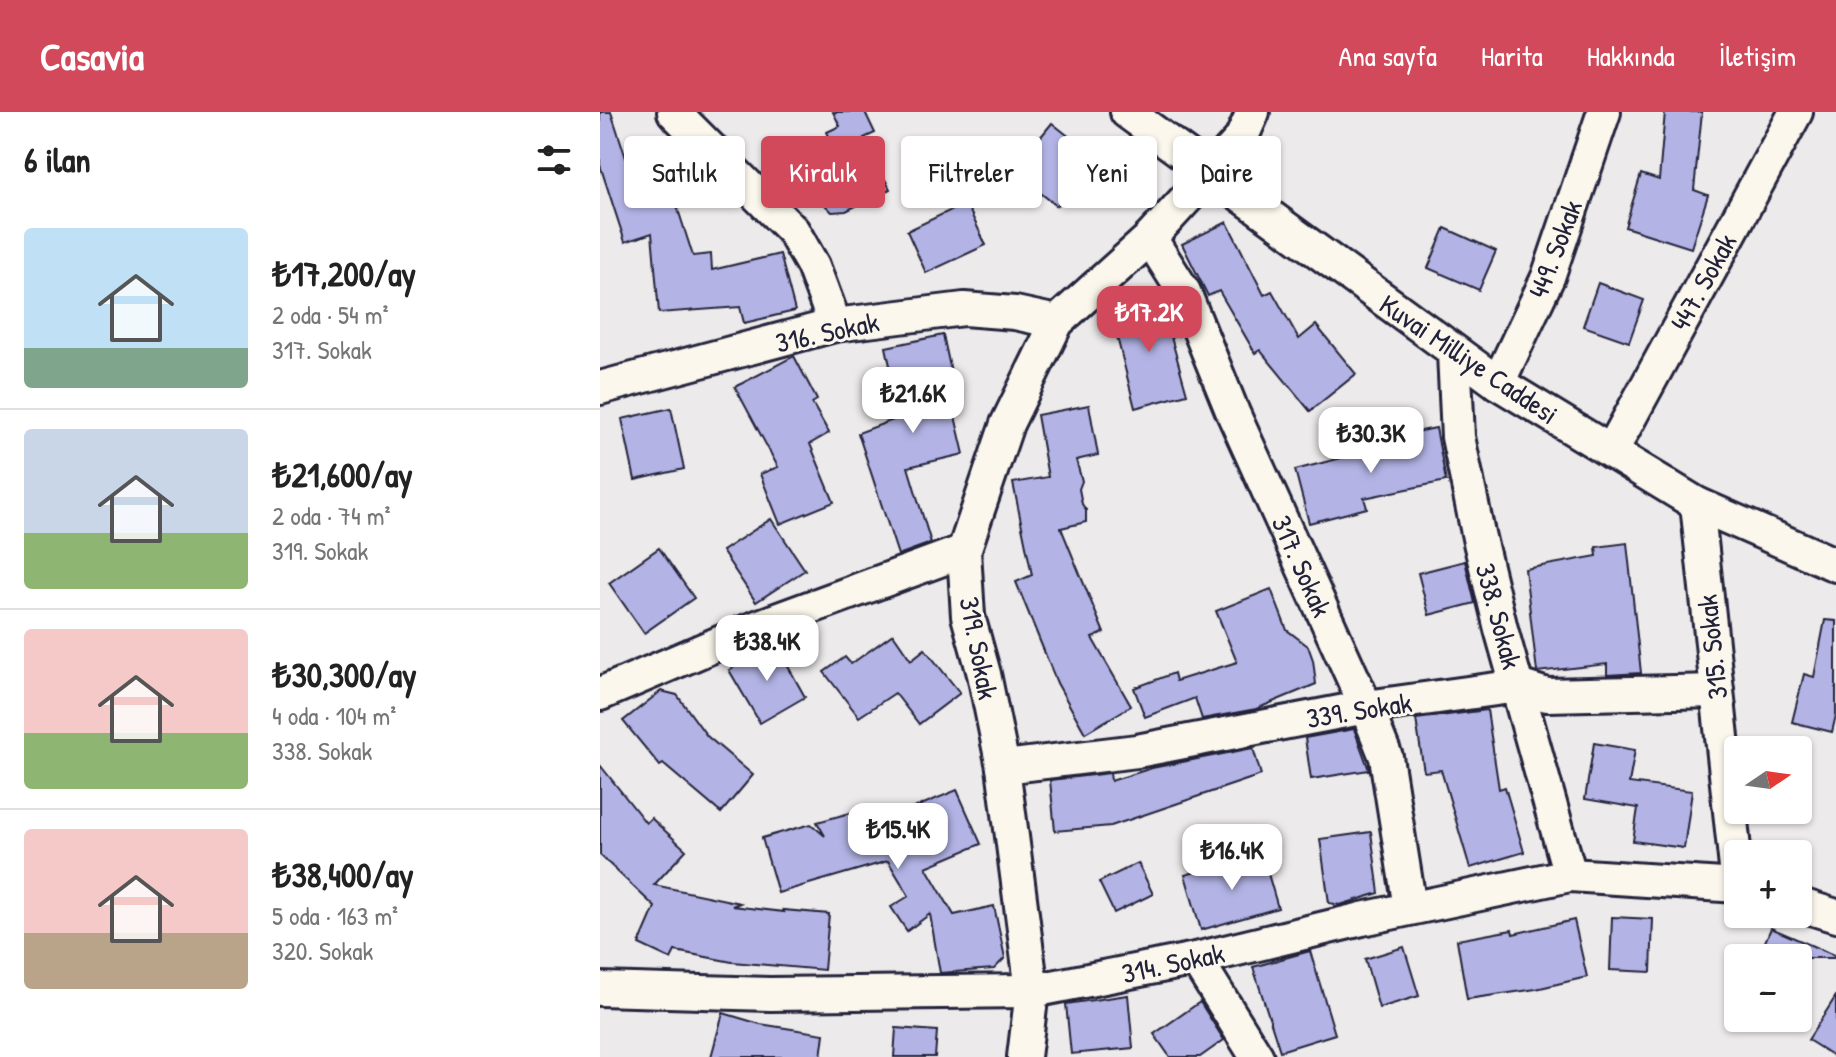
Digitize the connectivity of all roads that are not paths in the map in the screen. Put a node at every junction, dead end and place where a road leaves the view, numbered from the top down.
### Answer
1 (674, 112) edge
2 (1127, 112) edge
3 (1253, 112) edge
4 (1604, 112) edge
5 (1796, 112) edge
6 (1242, 136) edge
7 (1173, 147) edge
8 (1178, 208) edge
9 (1256, 208) edge
10 (1150, 238) junction
11 (1057, 322) junction
12 (835, 325) junction
13 (1454, 353) junction
14 (1498, 383) junction
15 (600, 388) edge
16 (1611, 452) junction
17 (1697, 504) junction
18 (964, 551) junction
19 (1836, 565) edge
20 (1518, 686) junction
21 (1717, 691) junction
22 (600, 694) edge
23 (1366, 707) junction
24 (1003, 767) junction
25 (1733, 840) edge
26 (1570, 875) junction
27 (1724, 885) edge
28 (1410, 908) junction
29 (1812, 908) edge
30 (1836, 916) edge
31 (1196, 959) junction
32 (600, 989) edge
33 (1032, 991) junction
34 (1024, 1057) edge
35 (1257, 1057) edge

1 - 12 street
2 - 7 street, Kuvai Milliye Caddesi
3 - 6 street, 319. Sokak
4 - 14 street, 449. Sokak
5 - 16 street, 447. Sokak
8 - 10 street, 319. Sokak
9 - 13 street, Kuvai Milliye Caddesi
10 - 11 street, 319. Sokak
10 - 23 street, 317. Sokak
11 - 12 street, 316. Sokak
11 - 18 street, 319. Sokak
12 - 15 street, 316. Sokak
13 - 14 street, Kuvai Milliye Caddesi
13 - 20 street, 338. Sokak
14 - 16 street, Kuvai Milliye Caddesi
16 - 17 street, Kuvai Milliye Caddesi
17 - 19 street, Kuvai Milliye Caddesi
17 - 21 street, 315. Sokak
18 - 22 street
18 - 24 street, 319. Sokak
20 - 21 street, 339. Sokak
20 - 23 street, 339. Sokak
20 - 26 street, 338. Sokak
21 - 25 street, 315. Sokak
23 - 24 street, 339. Sokak
23 - 28 street, 317. Sokak
24 - 33 street, 319. Sokak
26 - 27 street, 314. Sokak
26 - 28 street, 314. Sokak
28 - 31 street, 314. Sokak
29 - 30 street
31 - 33 street, 314. Sokak
31 - 35 street
32 - 33 street, 314. Sokak
33 - 34 street, 319. Sokak

